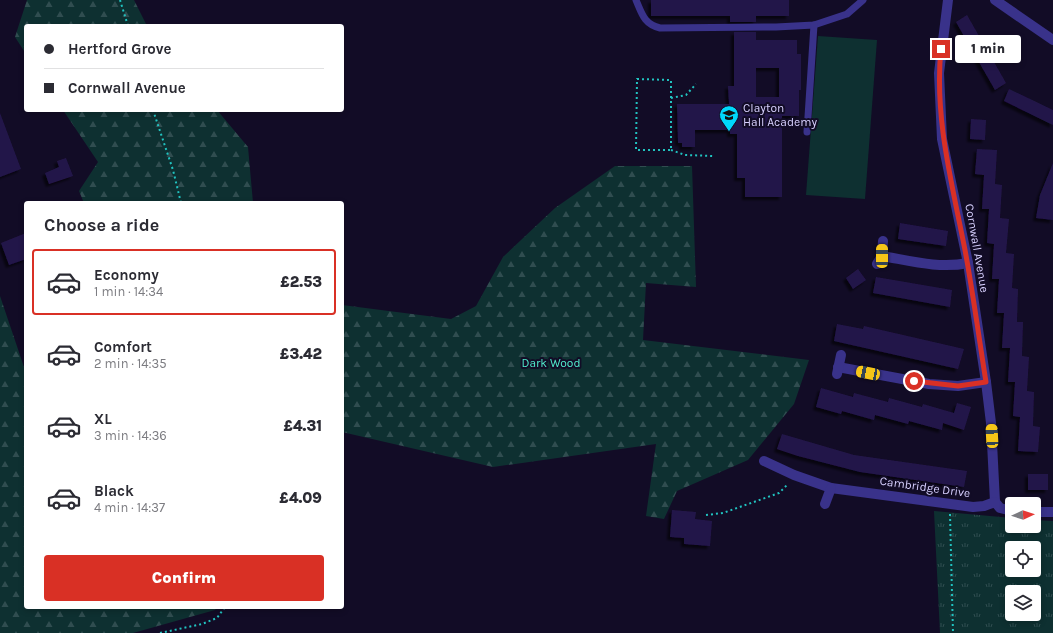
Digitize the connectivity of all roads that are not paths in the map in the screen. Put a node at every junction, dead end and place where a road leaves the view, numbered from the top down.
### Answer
1 (636, 0) edge
2 (863, 0) edge
3 (948, 0) edge
4 (995, 0) edge
5 (814, 25) junction
6 (1053, 40) edge
7 (807, 132) dead end
8 (883, 241) dead end
9 (968, 264) junction
10 (841, 355) dead end
11 (986, 382) junction
12 (764, 461) dead end
13 (831, 488) junction
14 (995, 502) junction
15 (825, 504) dead end
16 (1005, 509) edge
17 (1041, 512) edge
18 (1053, 512) edge

1 - 5 lane
2 - 5 lane
3 - 9 street, Cornwall Avenue
4 - 6 street
5 - 7 lane
8 - 9 street
9 - 11 street, Cornwall Avenue
10 - 11 street
11 - 14 street, Cornwall Avenue
12 - 13 street, Cambridge Drive
13 - 14 street, Cambridge Drive
13 - 15 street
14 - 16 street
17 - 18 street

